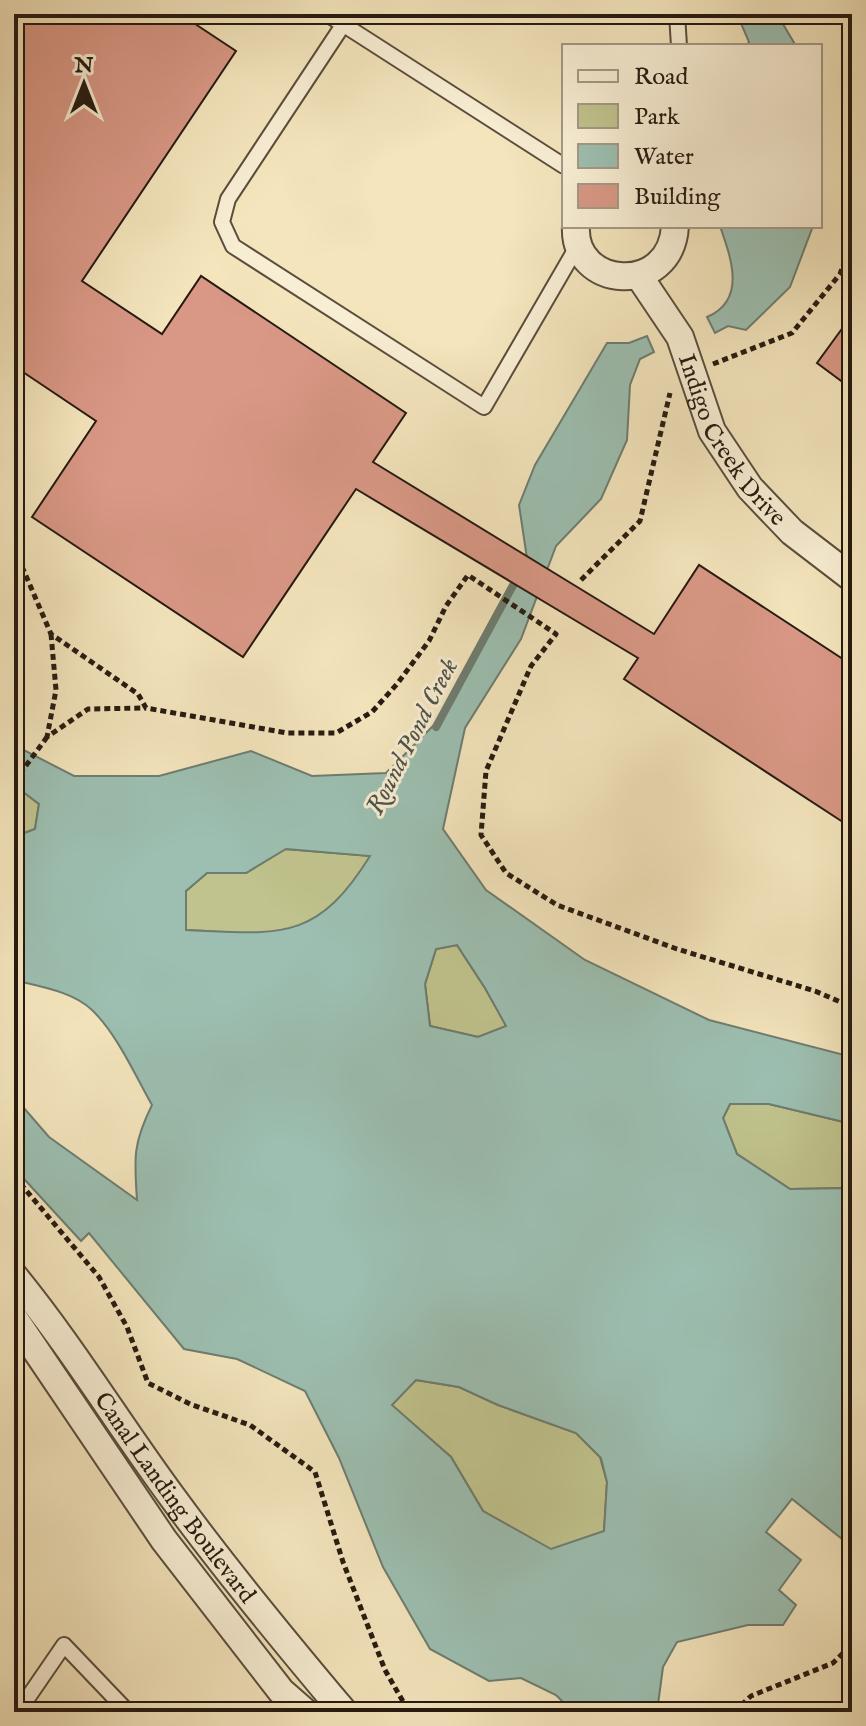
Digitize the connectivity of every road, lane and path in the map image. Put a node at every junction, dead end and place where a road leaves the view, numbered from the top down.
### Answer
1 (327, 14) edge
2 (677, 14) edge
3 (343, 25) junction
4 (679, 44) edge
5 (562, 165) edge
6 (675, 228) edge
7 (577, 235) edge
8 (639, 276) junction
9 (14, 548) edge
10 (852, 578) edge
11 (51, 634) junction
12 (146, 708) junction
13 (47, 737) junction
14 (15, 781) edge
15 (852, 1007) edge
16 (14, 1176) edge
17 (14, 1276) edge
18 (14, 1318) edge
19 (852, 1644) edge
20 (18, 1712) edge
21 (128, 1712) edge
22 (305, 1712) edge
23 (344, 1712) edge
24 (409, 1712) edge
25 (734, 1712) edge

1 - 3 lane
2 - 4 lane
3 - 5 lane
3 - 7 lane
6 - 8 street
7 - 8 street
8 - 10 street, Indigo Creek Drive
9 - 11 path
11 - 12 path
11 - 13 path
12 - 13 path
12 - 15 path
13 - 14 path
16 - 24 path
17 - 23 street, Canal Landing Boulevard
18 - 22 street, Canal Landing Boulevard
19 - 25 path
20 - 21 lane

